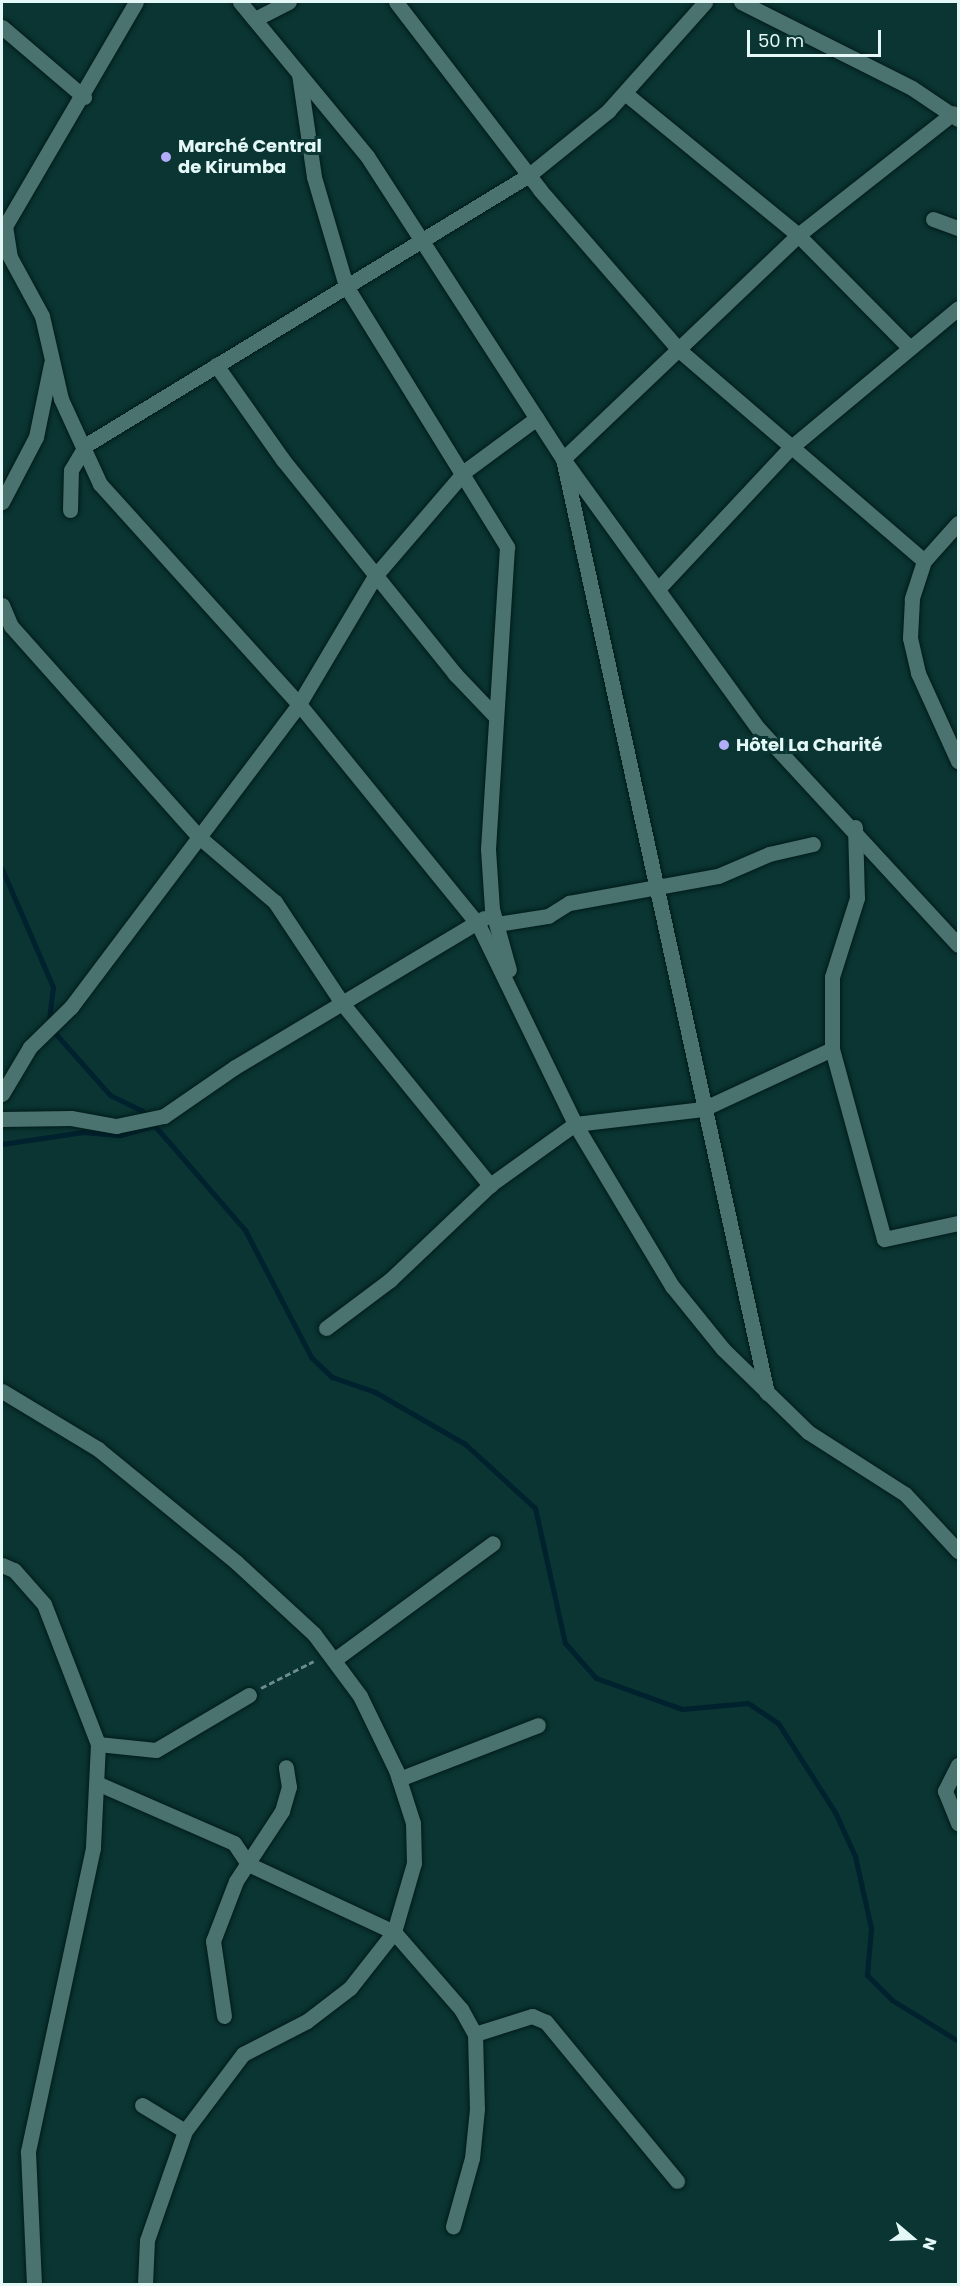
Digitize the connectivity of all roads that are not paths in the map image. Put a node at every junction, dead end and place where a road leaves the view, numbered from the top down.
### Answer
1 (136, 2) edge
2 (240, 2) edge
3 (289, 2) edge
4 (396, 2) edge
5 (705, 2) edge
6 (741, 2) edge
7 (255, 19) junction
8 (2, 27) edge
9 (299, 72) junction
10 (626, 94) junction
11 (84, 97) junction
12 (956, 116) edge
13 (529, 175) junction
14 (933, 219) dead end
15 (3, 225) edge
16 (958, 228) edge
17 (798, 235) junction
18 (422, 242) junction
19 (346, 286) junction
20 (958, 308) edge
21 (908, 346) junction
22 (679, 350) junction
23 (52, 362) junction
24 (216, 365) junction
25 (537, 418) junction
26 (86, 445) junction
27 (789, 448) junction
28 (563, 459) junction
29 (465, 471) junction
30 (2, 502) edge
31 (70, 510) dead end
32 (958, 523) edge
33 (924, 561) junction
34 (375, 576) junction
35 (658, 590) junction
36 (2, 605) edge
37 (299, 704) junction
38 (495, 716) junction
39 (958, 761) edge
40 (855, 827) junction
41 (198, 836) junction
42 (813, 844) dead end
43 (656, 890) junction
44 (495, 917) junction
45 (478, 924) junction
46 (958, 945) edge
47 (516, 999) junction
48 (342, 1003) junction
49 (832, 1049) junction
50 (2, 1094) edge
51 (703, 1109) junction
52 (2, 1119) edge
53 (574, 1124) junction
54 (490, 1185) junction
55 (958, 1223) edge
56 (326, 1328) dead end
57 (2, 1391) edge
58 (767, 1393) junction
59 (493, 1543) dead end
60 (958, 1551) edge
61 (2, 1565) edge
62 (331, 1657) junction
63 (249, 1695) road end
64 (538, 1725) dead end
65 (98, 1744) junction
66 (958, 1766) edge
67 (286, 1767) dead end
68 (399, 1779) junction
69 (99, 1784) junction
70 (958, 1824) edge
71 (248, 1863) junction
72 (394, 1932) junction
73 (224, 2016) dead end
74 (475, 2034) junction
75 (142, 2105) dead end
76 (185, 2131) junction
77 (677, 2181) dead end
78 (453, 2226) dead end
79 (34, 2284) edge
80 (145, 2284) edge

1 - 11 street
2 - 7 street
3 - 7 street
4 - 13 street
5 - 10 street
6 - 12 street
7 - 9 street
8 - 11 street
9 - 18 street
9 - 19 street
10 - 13 street
10 - 17 street
11 - 15 street
12 - 17 street
13 - 18 street
13 - 22 street
14 - 16 street
15 - 23 street
17 - 21 street
17 - 22 street
18 - 19 street
18 - 25 street
19 - 24 street
19 - 29 street
20 - 21 street
21 - 27 street
22 - 27 street
22 - 28 street
23 - 26 street
23 - 30 street
24 - 26 street
24 - 34 street
25 - 28 street
25 - 29 street
26 - 31 street
26 - 37 street
27 - 33 street
27 - 35 street
28 - 35 street
28 - 43 street
29 - 34 street
29 - 38 street
32 - 33 street
33 - 39 street
34 - 37 street
34 - 38 street
35 - 40 street
36 - 41 street
37 - 41 street
37 - 45 street
38 - 44 street
40 - 46 street
40 - 49 street
41 - 48 street
41 - 50 street
42 - 43 street
43 - 44 street
43 - 51 street
44 - 45 street
44 - 47 street
45 - 47 street
45 - 48 street
47 - 53 street
48 - 52 street
48 - 54 street
49 - 51 street
49 - 55 street
51 - 53 street
51 - 58 street
53 - 54 street
53 - 58 street
54 - 56 street
57 - 62 street
58 - 60 street
59 - 62 street
61 - 65 street
62 - 68 street
63 - 65 street
64 - 68 street
65 - 69 street
66 - 70 street
67 - 71 street
68 - 72 street
69 - 71 street
69 - 79 street
71 - 72 street
71 - 73 street
72 - 74 street
72 - 76 street
74 - 77 street
74 - 78 street
75 - 76 street
76 - 80 street

